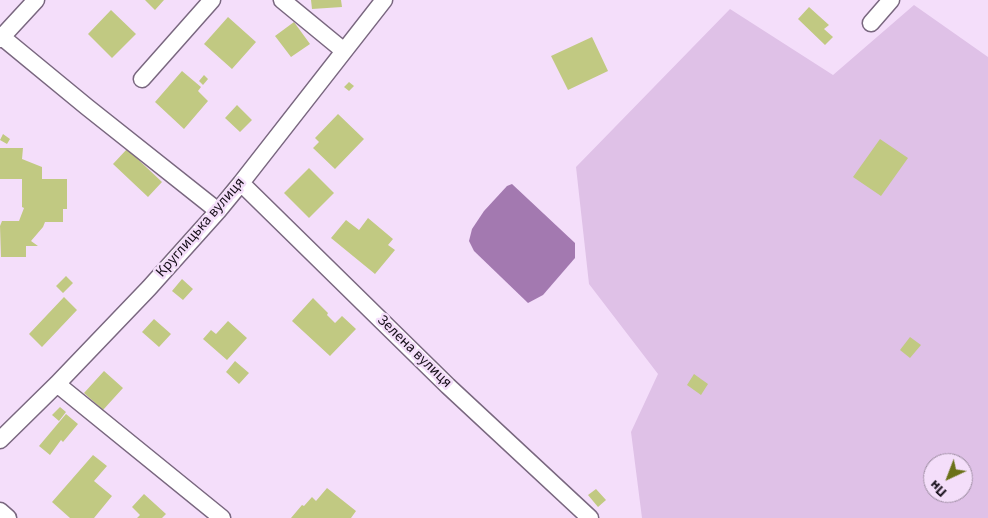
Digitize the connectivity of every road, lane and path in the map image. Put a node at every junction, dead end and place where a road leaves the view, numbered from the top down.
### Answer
1 (36, 0) edge
2 (212, 0) edge
3 (282, 0) edge
4 (384, 0) edge
5 (891, 0) edge
6 (871, 23) dead end
7 (1, 38) edge
8 (344, 52) junction
9 (142, 80) dead end
10 (241, 183) junction
11 (218, 211) junction
12 (57, 384) junction
13 (0, 440) edge
14 (0, 511) edge
15 (8, 518) edge
16 (222, 518) edge
17 (590, 518) edge

1 - 7 street
2 - 9 street
3 - 8 street
4 - 8 street, Круглицька вулиця
5 - 6 street
7 - 11 street
8 - 10 street, Круглицька вулиця
10 - 11 street, Круглицька вулиця
10 - 17 street, Зелена вулиця
11 - 12 street, Круглицька вулиця
12 - 13 street, Круглицька вулиця
12 - 16 street
14 - 15 street

